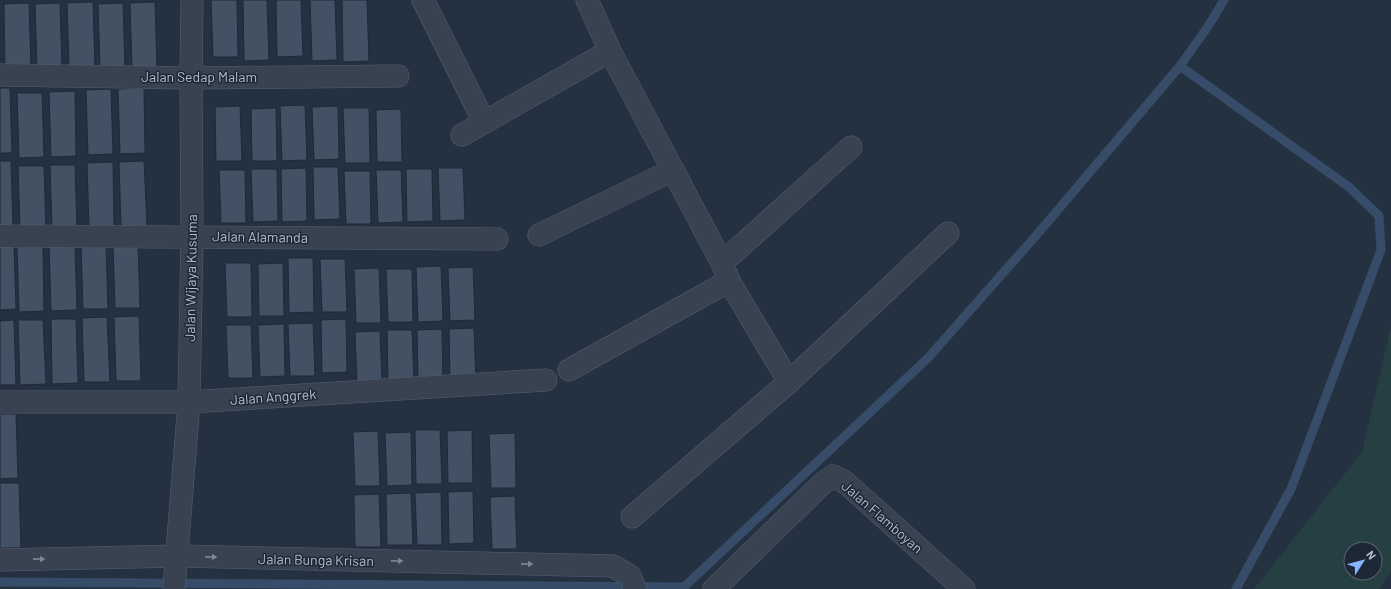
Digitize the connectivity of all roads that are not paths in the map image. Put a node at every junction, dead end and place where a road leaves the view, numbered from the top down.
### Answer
1 (192, 0) edge
2 (423, 0) edge
3 (587, 0) edge
4 (610, 51) junction
5 (0, 75) edge
6 (398, 76) dead end
7 (191, 78) junction
8 (484, 122) junction
9 (462, 135) dead end
10 (852, 147) dead end
11 (673, 170) junction
12 (948, 233) dead end
13 (539, 235) dead end
14 (0, 236) edge
15 (192, 236) junction
16 (497, 239) dead end
17 (726, 272) junction
18 (569, 370) dead end
19 (546, 380) dead end
20 (789, 382) junction
21 (0, 402) edge
22 (189, 402) junction
23 (632, 517) dead end
24 (177, 556) junction
25 (0, 560) edge
26 (632, 583) edge
27 (174, 589) edge
28 (714, 589) edge
29 (964, 589) edge

1 - 7 street, Jalan Wijaya Kusuma
2 - 8 street
3 - 4 street
4 - 8 street
4 - 11 street
5 - 7 street, Jalan Sedap Malam
6 - 7 street, Jalan Sedap Malam
7 - 15 street, Jalan Wijaya Kusuma
8 - 9 street
10 - 17 street
11 - 13 street
11 - 17 street
12 - 20 street
14 - 15 street, Jalan Alamanda
15 - 16 street, Jalan Alamanda
15 - 22 street, Jalan Wijaya Kusuma
17 - 18 street
17 - 20 street
19 - 22 street, Jalan Anggrek
20 - 23 street
21 - 22 street, Jalan Anggrek
22 - 24 street, Jalan Wijaya Kusuma
25 -> 24 street, Jalan Bunga Krisan
24 -> 26 street, Jalan Bunga Krisan
24 - 27 street, Jalan Wijaya Kusuma
28 - 29 street, Jalan Flamboyan

